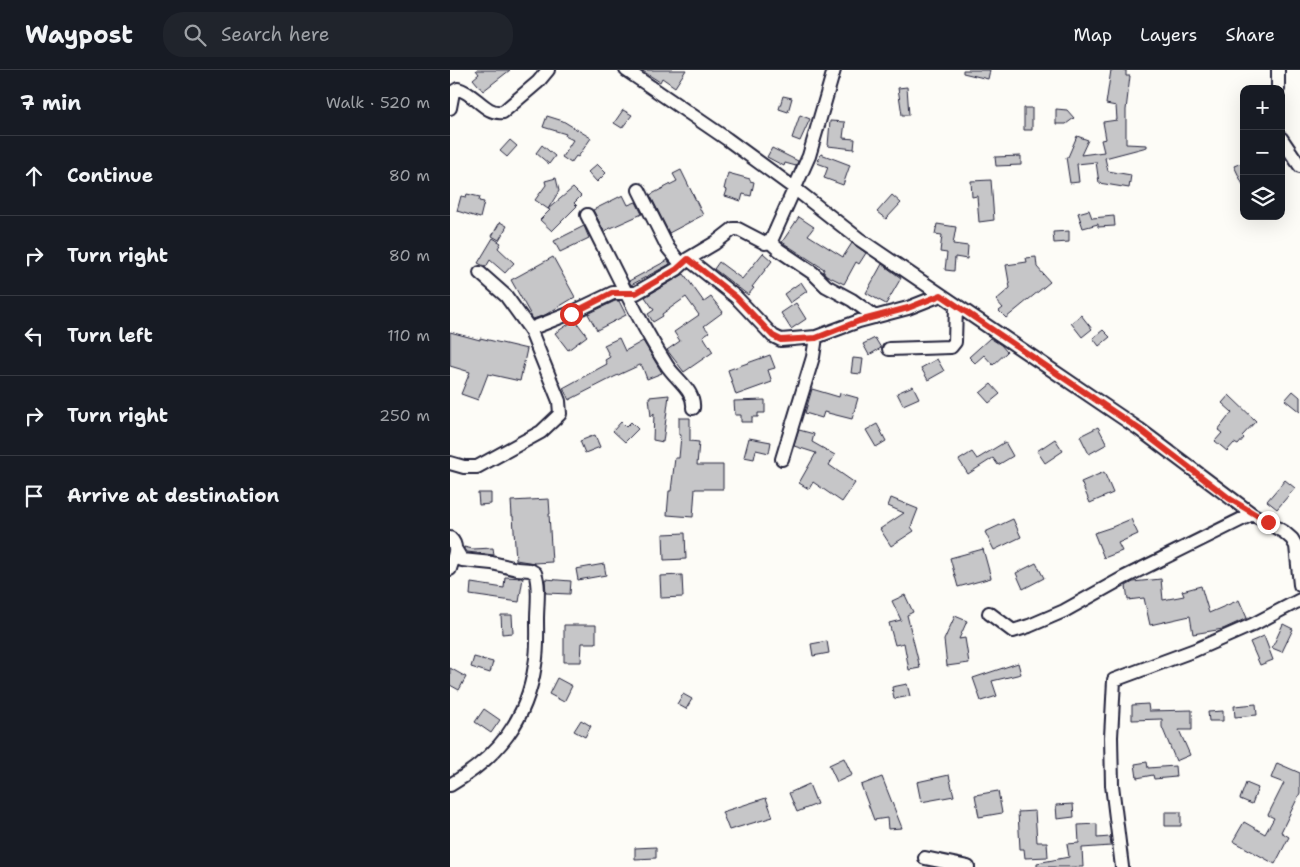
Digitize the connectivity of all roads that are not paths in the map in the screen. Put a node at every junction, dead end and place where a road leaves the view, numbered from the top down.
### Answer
1 (548, 70) edge
2 (626, 70) edge
3 (834, 70) edge
4 (1278, 70) edge
5 (1278, 85) edge
6 (450, 108) edge
7 (1285, 144) edge
8 (1300, 166) edge
9 (794, 188) junction
10 (639, 190) dead end
11 (587, 216) dead end
12 (770, 242) junction
13 (684, 262) junction
14 (480, 274) dead end
15 (627, 292) junction
16 (941, 295) junction
17 (956, 306) junction
18 (875, 317) junction
19 (530, 329) junction
20 (816, 338) junction
21 (889, 350) dead end
22 (693, 408) dead end
23 (782, 459) dead end
24 (450, 462) edge
25 (1252, 514) junction
26 (450, 538) edge
27 (456, 550) junction
28 (450, 569) edge
29 (1300, 584) edge
30 (1300, 600) edge
31 (989, 613) dead end
32 (450, 785) edge
33 (925, 858) dead end
34 (968, 867) edge
35 (1122, 867) edge

1 - 6 street
2 - 9 street
3 - 9 street
4 - 5 street
7 - 8 street
9 - 12 street
9 - 16 street
10 - 13 street
11 - 15 street
12 - 13 street
12 - 18 street
13 - 15 street
13 - 20 street
14 - 19 street
15 - 19 street
15 - 22 street
16 - 17 street
16 - 18 street
17 - 21 street
17 - 25 street
18 - 20 street
19 - 24 street
20 - 23 street
25 - 29 street
25 - 31 street
26 - 27 street
27 - 28 street
27 - 32 street
30 - 35 street
33 - 34 street

